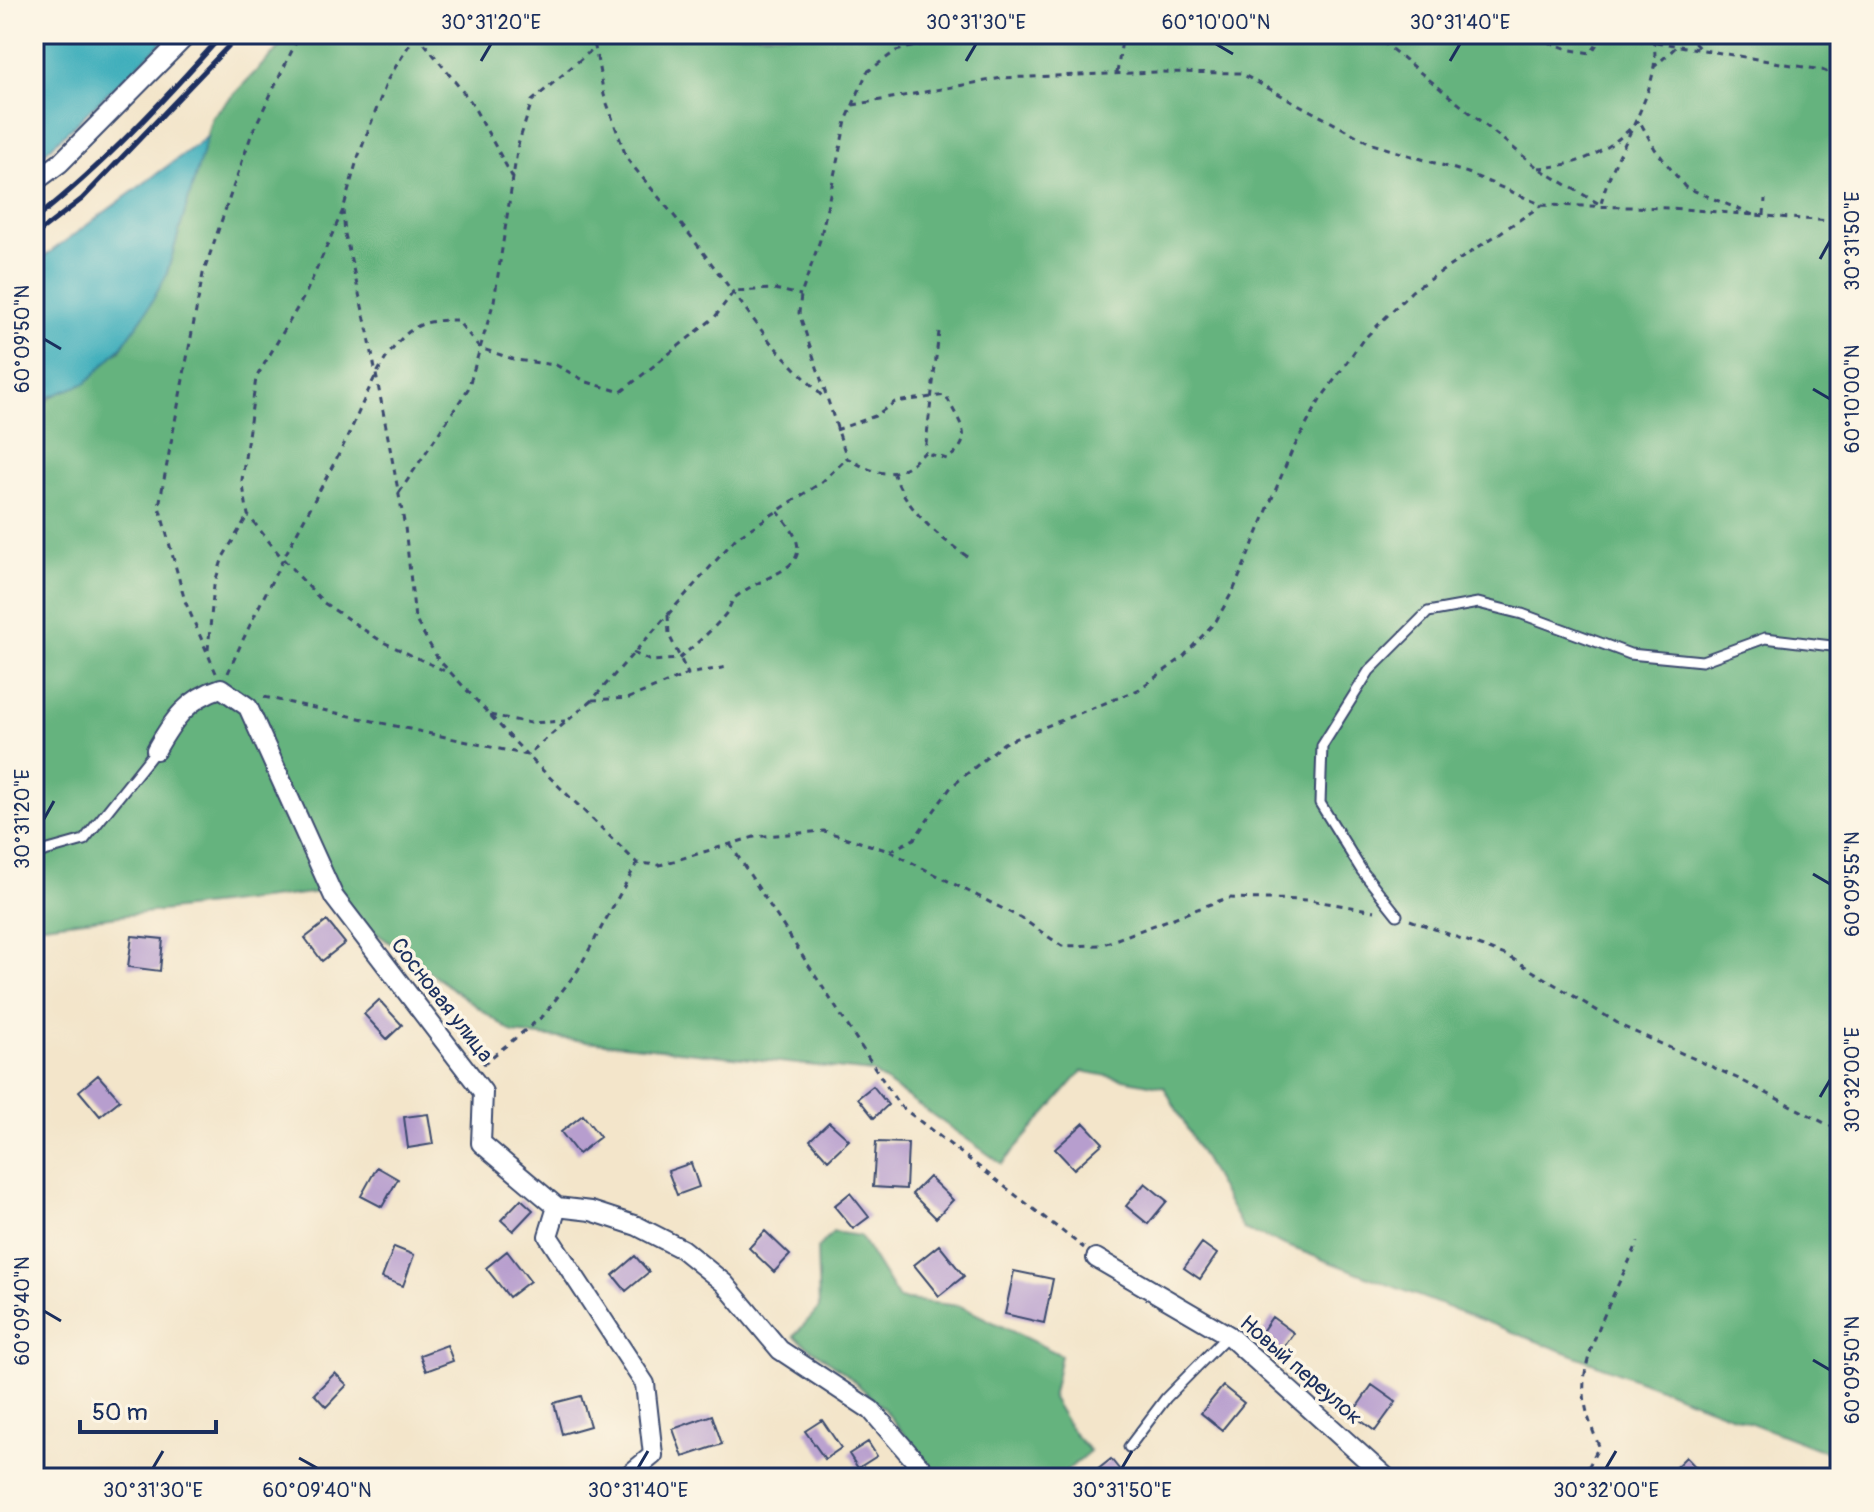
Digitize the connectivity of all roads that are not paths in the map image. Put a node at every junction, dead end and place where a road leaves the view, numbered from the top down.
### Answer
1 (188, 34) edge
2 (34, 182) edge
3 (1840, 647) edge
4 (156, 750) joint
5 (34, 854) edge
6 (1397, 915) road end
7 (557, 1207) junction
8 (1096, 1258) road end
9 (1228, 1335) junction
10 (1129, 1447) dead end
11 (625, 1478) edge
12 (930, 1478) edge
13 (1387, 1478) edge

1 - 2 street
3 - 6 lane
4 - 5 lane
4 - 7 street, Сосновая улица
7 - 11 street
7 - 12 street
8 - 9 street, Новый переулок
9 - 10 lane
9 - 13 street, Новый переулок

